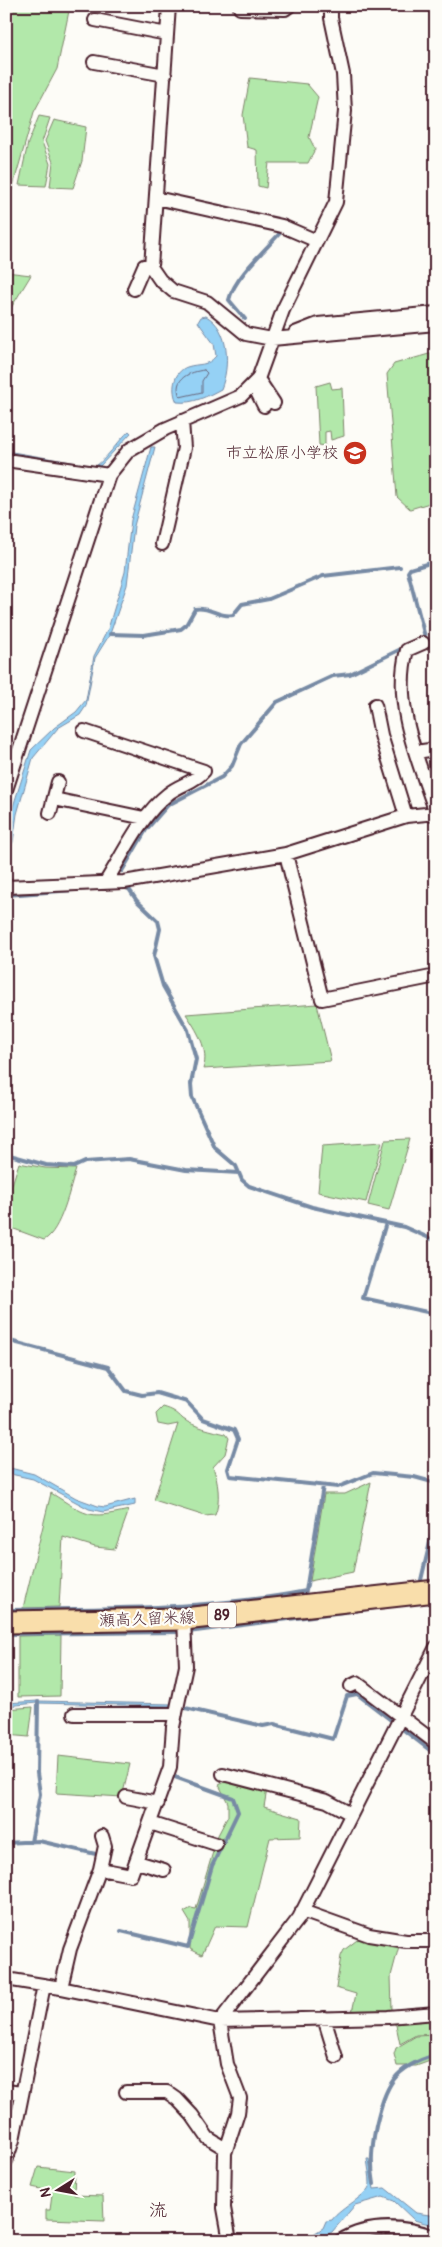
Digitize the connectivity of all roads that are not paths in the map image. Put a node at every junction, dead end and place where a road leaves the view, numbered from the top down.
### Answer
1 (170, 6) edge
2 (289, 6) edge
3 (331, 6) edge
4 (240, 8) dead end
5 (95, 20) dead end
6 (168, 34) junction
7 (94, 62) dead end
8 (164, 75) junction
9 (156, 198) junction
10 (317, 240) junction
11 (151, 266) junction
12 (134, 289) dead end
13 (436, 313) edge
14 (436, 324) edge
15 (276, 339) junction
16 (256, 382) junction
17 (269, 404) dead end
18 (182, 421) junction
19 (6, 460) edge
20 (109, 475) junction
21 (162, 544) dead end
22 (423, 643) dead end
23 (375, 705) dead end
24 (84, 731) dead end
25 (436, 749) edge
26 (416, 752) junction
27 (58, 782) dead end
28 (6, 790) edge
29 (54, 798) junction
30 (50, 813) dead end
31 (436, 813) edge
32 (406, 816) junction
33 (144, 818) junction
34 (286, 854) junction
35 (105, 883) junction
36 (6, 887) edge
37 (436, 976) edge
38 (436, 1591) edge
39 (184, 1619) junction
40 (6, 1622) edge
41 (436, 1647) edge
42 (351, 1686) dead end
43 (74, 1714) dead end
44 (176, 1714) junction
45 (401, 1716) junction
46 (436, 1744) edge
47 (222, 1774) dead end
48 (126, 1797) dead end
49 (158, 1803) junction
50 (351, 1814) junction
51 (150, 1823) junction
52 (102, 1836) dead end
53 (216, 1844) dead end
54 (137, 1862) junction
55 (100, 1869) junction
56 (164, 1870) dead end
57 (302, 1911) junction
58 (436, 1941) edge
59 (6, 1979) edge
60 (44, 1985) junction
61 (61, 1988) junction
62 (436, 2013) edge
63 (324, 2018) junction
64 (220, 2021) junction
65 (336, 2057) dead end
66 (6, 2091) edge
67 (126, 2092) dead end
68 (22, 2094) junction
69 (226, 2149) junction
70 (6, 2161) edge
71 (436, 2237) edge
72 (230, 2241) edge
73 (340, 2241) edge

1 - 6 street
2 - 4 street
3 - 10 street
5 - 6 street
6 - 8 street
7 - 8 street
8 - 9 street
9 - 10 street
9 - 11 street
10 - 15 street
11 - 12 street
11 - 15 street
13 - 15 street
14 - 15 street
15 - 16 street
16 - 17 street
16 - 18 street
18 - 20 street
18 - 21 street
19 - 20 street
20 - 28 street
22 - 26 street
23 - 32 street
24 - 33 street
25 - 26 street
26 - 31 street
27 - 29 street
29 - 30 street
29 - 33 street
31 - 32 street
32 - 34 street
33 - 35 street
34 - 35 street
34 - 37 street
35 - 36 street
38 - 39 main road, 瀬高久留米線 / 89
39 - 40 main road, 瀬高久留米線 / 89
39 - 44 street
41 - 45 street
42 - 45 street
43 - 44 street
44 - 49 street
45 - 46 street
45 - 50 street
47 - 50 street
48 - 49 street
49 - 51 street
50 - 57 street
51 - 53 street
51 - 54 street
52 - 55 street
54 - 55 street
54 - 56 street
55 - 61 street
57 - 58 street
57 - 64 street
59 - 60 street
60 - 61 street
60 - 68 street
61 - 64 street
62 - 63 street
63 - 64 street
63 - 65 street
64 - 69 street
66 - 68 street
67 - 69 street
68 - 70 street
69 - 72 street
71 - 73 street

